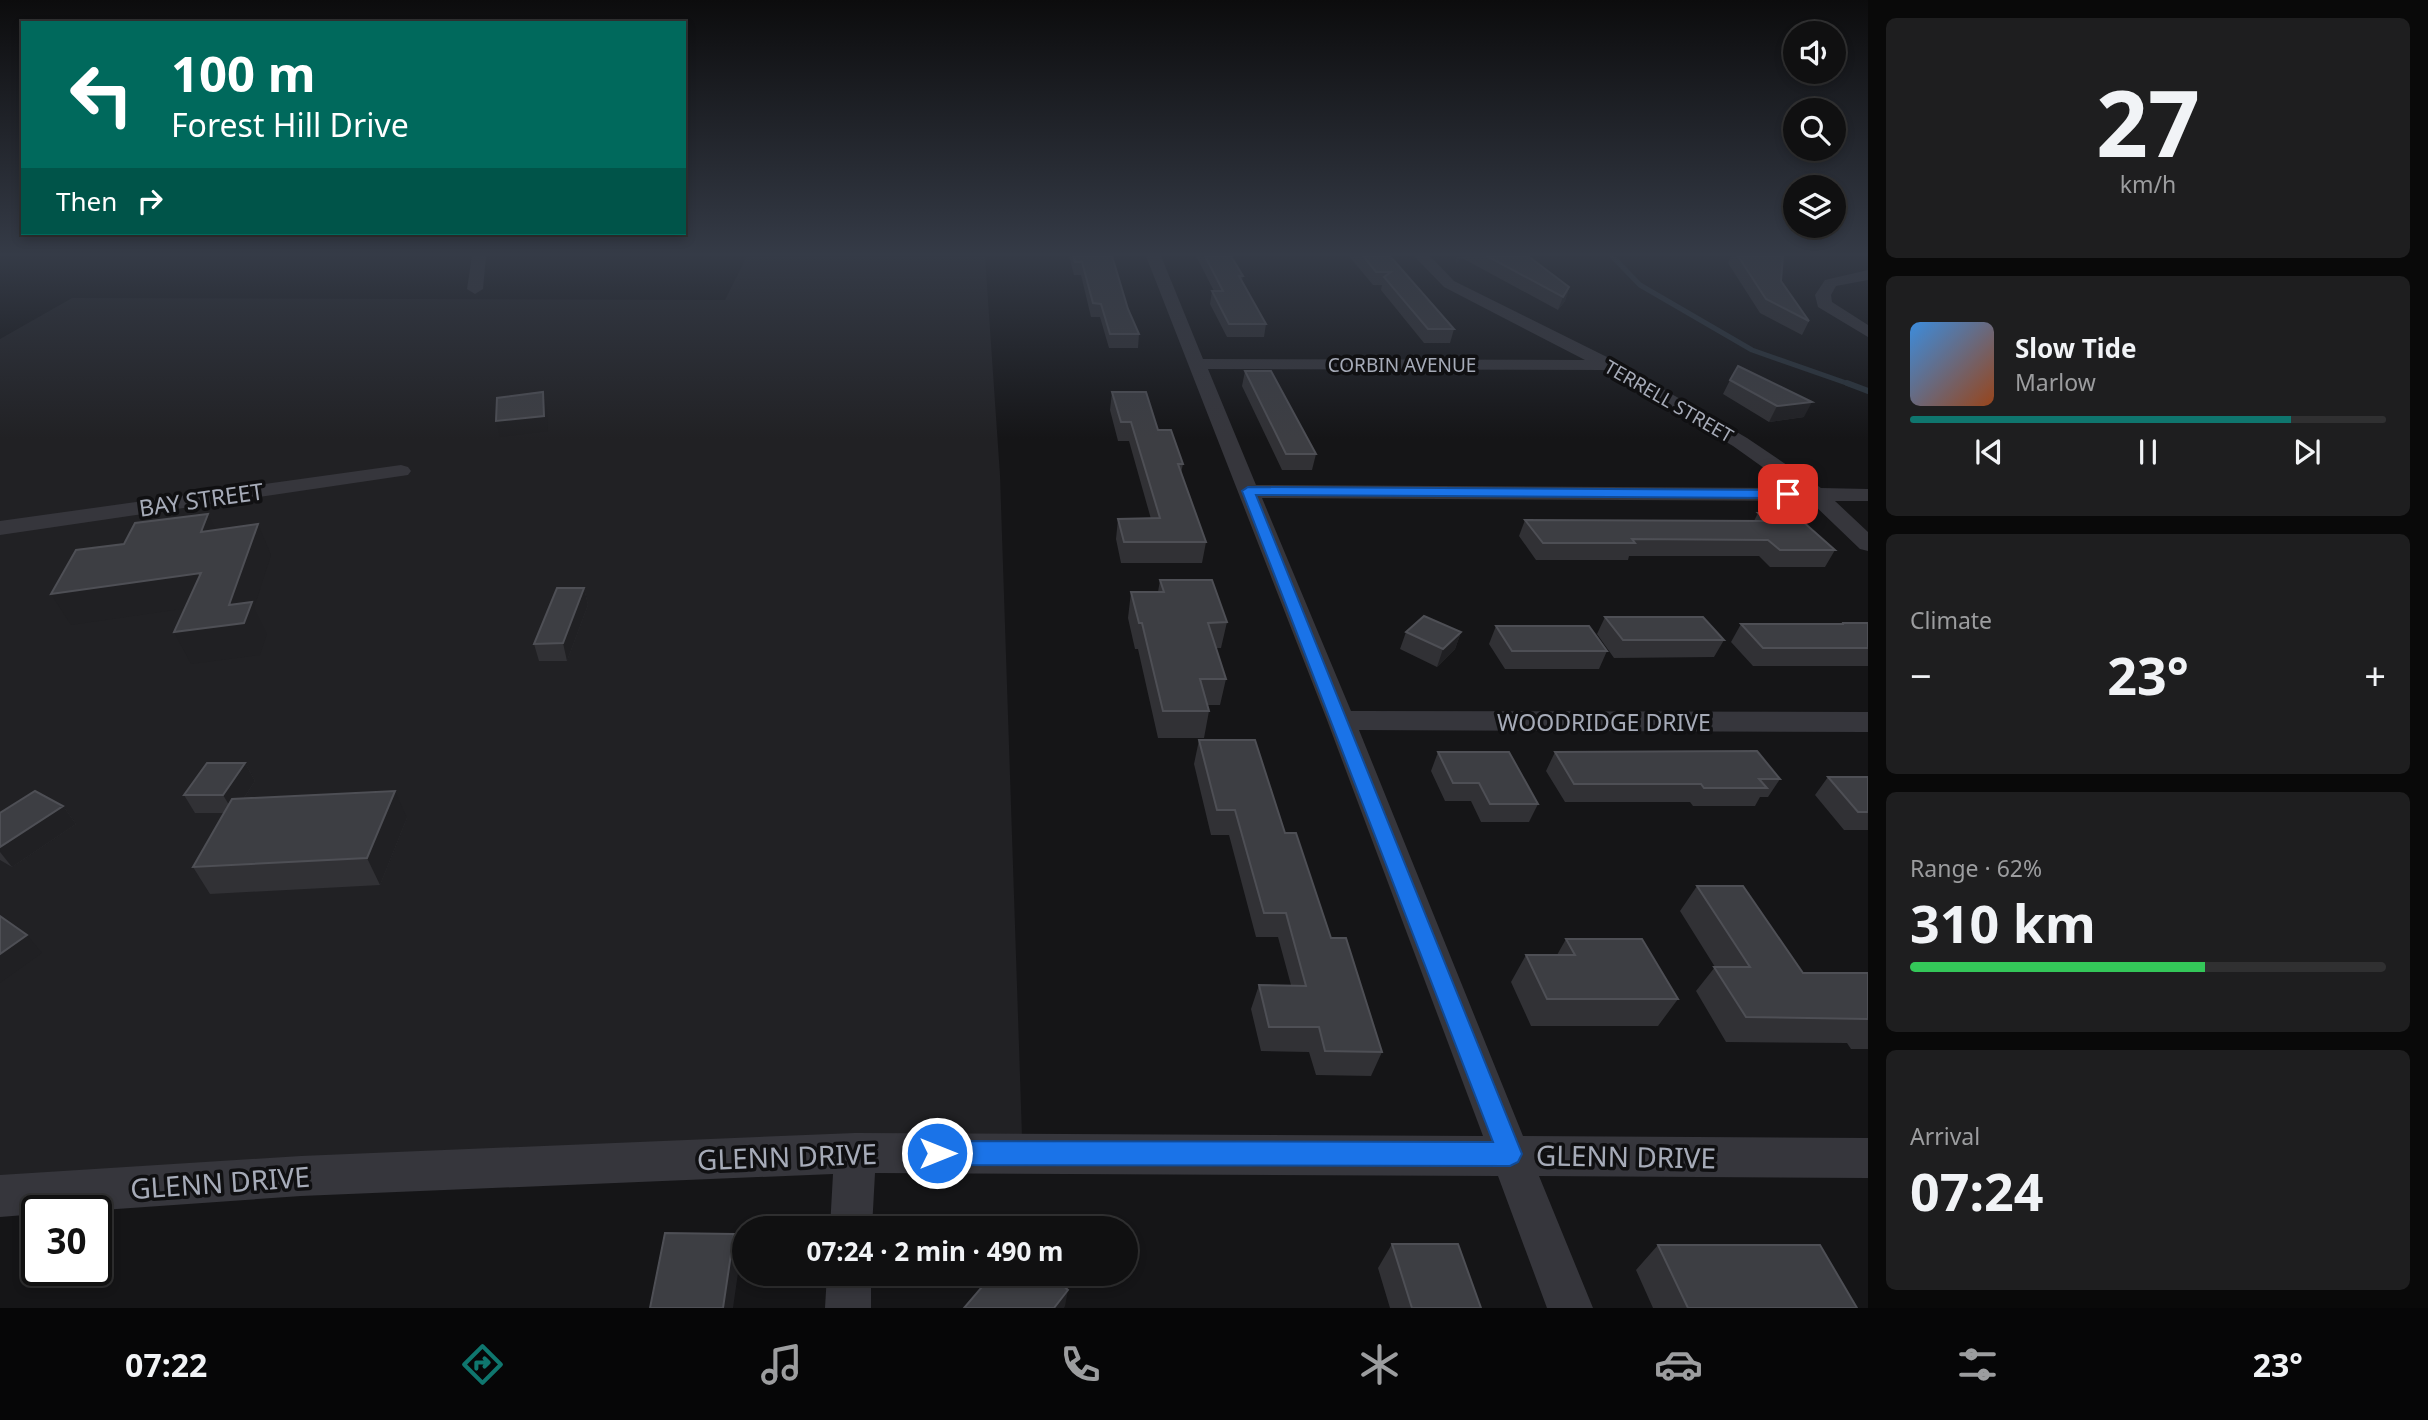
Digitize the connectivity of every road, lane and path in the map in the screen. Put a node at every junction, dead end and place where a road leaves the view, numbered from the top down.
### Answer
1 (1177, 317) edge
2 (1514, 317) edge
3 (1844, 317) edge
4 (1868, 332) edge
5 (1196, 364) junction
6 (1609, 365) junction
7 (401, 471) dead end
8 (1248, 491) junction
9 (1815, 494) junction
10 (1868, 495) edge
11 (0, 528) edge
12 (1868, 544) edge
13 (1340, 720) junction
14 (1868, 722) edge
15 (855, 1153) junction
16 (1510, 1154) junction
17 (1868, 1158) edge
18 (0, 1196) edge
19 (852, 1216) edge
20 (849, 1286) edge
21 (848, 1308) edge
22 (1570, 1308) edge

1 - 5 street
2 - 6 street, TERRELL STREET
3 - 4 street
5 - 6 street, CORBIN AVENUE
5 - 8 street
6 - 9 street, TERRELL STREET
7 - 11 street, BAY STREET
8 - 9 street
8 - 13 street
9 - 10 street
9 - 12 street, TERRELL STREET
13 - 14 street, WOODRIDGE DRIVE
13 - 16 street
15 - 16 street, GLENN DRIVE
15 - 18 street, GLENN DRIVE
15 - 19 street
16 - 17 street, GLENN DRIVE
16 - 22 street
20 - 21 street

